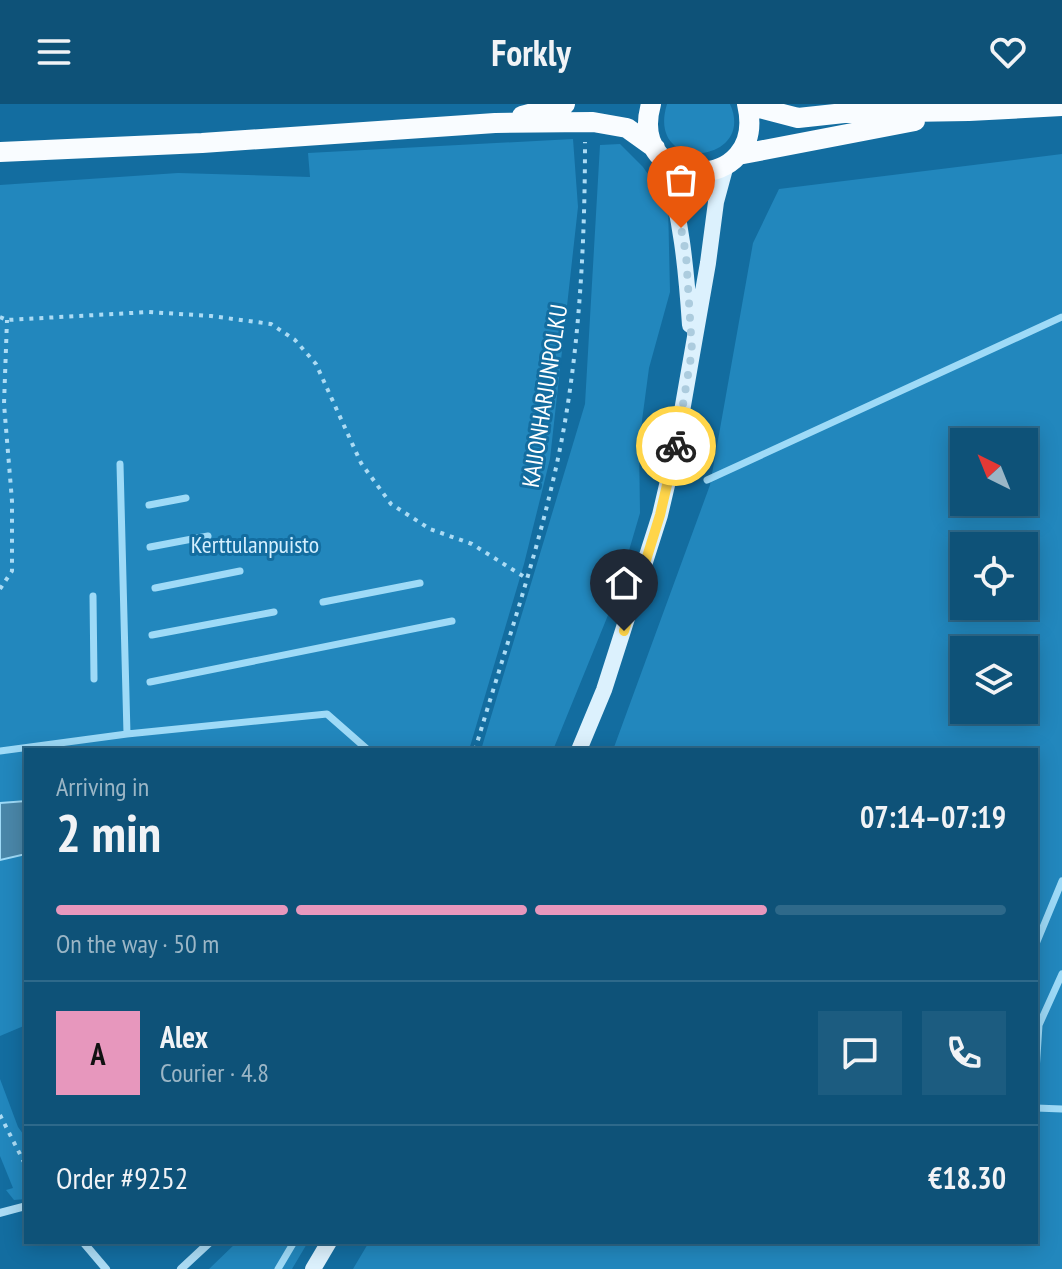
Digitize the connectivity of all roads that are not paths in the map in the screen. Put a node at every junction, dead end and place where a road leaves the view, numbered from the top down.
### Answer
1 (565, 104) edge
2 (651, 104) edge
3 (747, 105) edge
4 (1062, 106) edge
5 (969, 111) junction
6 (495, 123) junction
7 (0, 152) edge
8 (660, 154) junction
9 (732, 160) junction
10 (692, 351) junction
11 (580, 748) edge
12 (24, 1207) edge
13 (0, 1213) edge
14 (85, 1244) edge
15 (208, 1244) edge
16 (328, 1244) edge
17 (106, 1269) edge
18 (181, 1269) edge
19 (313, 1269) edge

1 - 6 main road
2 - 8 main road
3 - 5 main road
3 - 9 main road
4 - 5 main road
5 - 9 main road
6 - 7 main road
6 - 8 main road
8 - 9 main road
8 - 10 main road
9 - 10 main road
10 - 11 main road
12 - 13 street
14 - 17 street
15 - 18 street
16 - 19 main road

